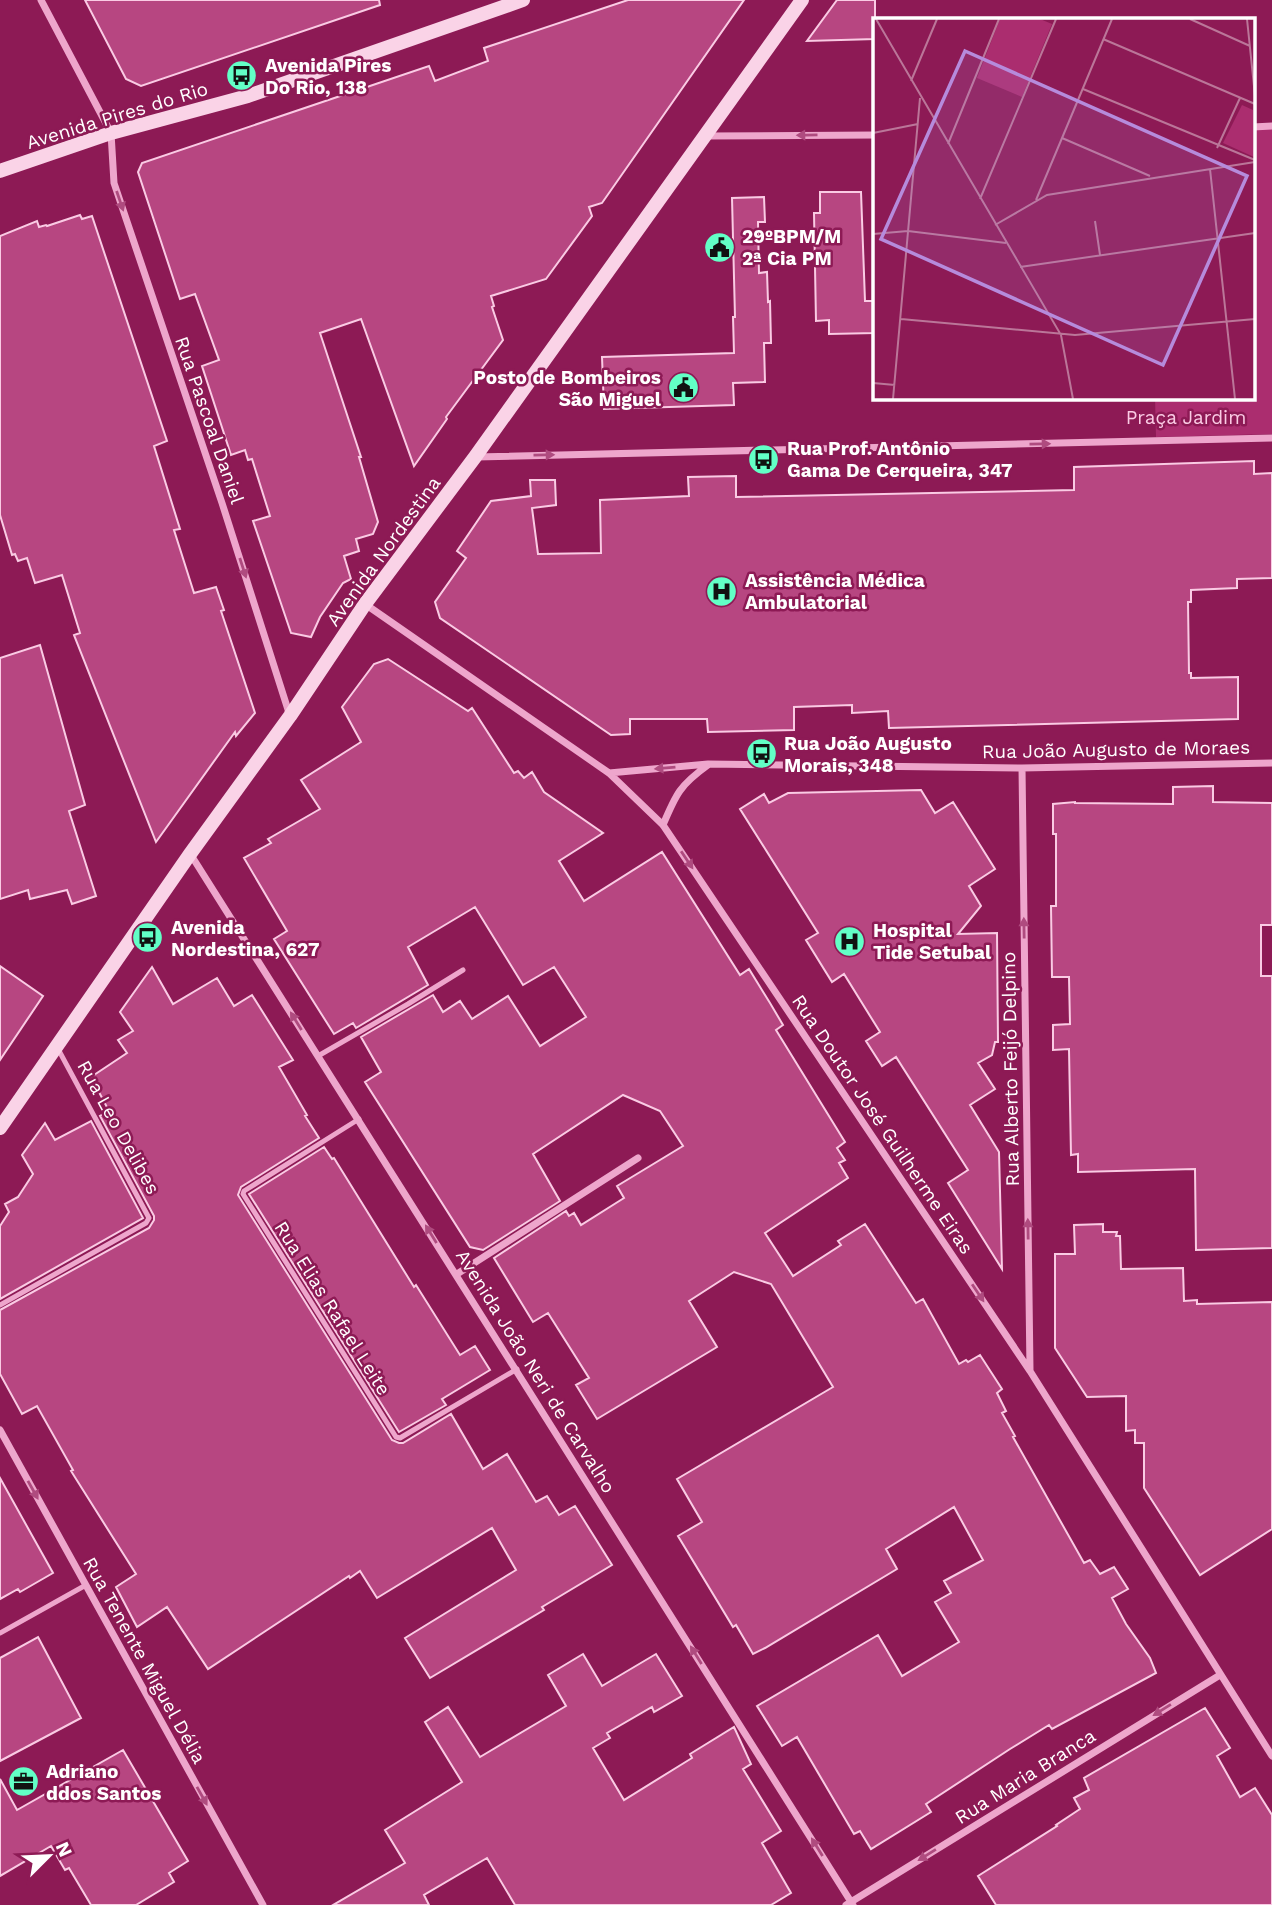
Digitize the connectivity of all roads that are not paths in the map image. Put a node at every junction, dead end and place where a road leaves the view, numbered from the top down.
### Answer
1 (41, 0) edge
2 (523, 0) edge
3 (802, 0) edge
4 (1272, 126) edge
5 (1254, 127) edge
6 (111, 133) junction
7 (873, 135) edge
8 (704, 136) junction
9 (0, 171) edge
10 (1272, 438) edge
11 (475, 457) junction
12 (365, 604) junction
13 (290, 716) junction
14 (1272, 763) edge
15 (708, 765) junction
16 (1022, 768) junction
17 (609, 773) junction
18 (663, 825) junction
19 (190, 854) junction
20 (463, 970) dead end
21 (57, 1047) junction
22 (318, 1056) junction
23 (359, 1119) junction
24 (0, 1128) edge
25 (638, 1158) dead end
26 (457, 1274) junction
27 (0, 1305) edge
28 (517, 1369) junction
29 (1030, 1371) junction
30 (0, 1430) edge
31 (86, 1586) junction
32 (0, 1633) edge
33 (1220, 1675) junction
34 (1272, 1756) edge
35 (850, 1904) edge
36 (263, 1905) edge

1 - 6 street
2 - 6 main road, Avenida Pires do Rio
3 - 8 main road, Avenida Nordestina
4 - 5 street
6 - 9 main road, Avenida Pires do Rio
6 -> 13 street, Rua Pascoal Daniel
7 -> 8 street
8 - 11 main road, Avenida Nordestina
11 -> 10 street
11 - 12 main road, Avenida Nordestina
12 - 13 main road, Avenida Nordestina
12 - 17 street, Rua Doutor José Guilherme Eiras
13 - 19 main road, Avenida Nordestina
14 - 16 street, Rua João Augusto de Moraes
15 - 16 street, Rua João Augusto de Moraes
15 -> 17 street, Rua João Augusto de Moraes
15 - 18 street
29 -> 16 street, Rua Alberto Feijó Delpino
17 - 18 street, Rua Doutor José Guilherme Eiras
18 -> 29 street, Rua Doutor José Guilherme Eiras
19 - 21 main road, Avenida Nordestina
22 -> 19 street, Avenida João Neri de Carvalho
20 - 22 lane
21 - 24 main road, Avenida Nordestina
21 - 27 lane, Rua Leo Delibes
22 - 23 street, Avenida João Neri de Carvalho
26 -> 23 street, Avenida João Neri de Carvalho
23 - 28 lane, Rua Elias Rafael Leite
25 - 26 street
26 - 28 street, Avenida João Neri de Carvalho
35 -> 28 street, Avenida João Neri de Carvalho
29 - 33 street, Rua Doutor José Guilherme Eiras
30 -> 31 street, Rua Tenente Miguel Délia
31 - 32 lane
31 -> 36 street, Rua Tenente Miguel Délia
33 - 34 street, Rua Doutor José Guilherme Eiras
33 -> 35 street, Rua Maria Branca

